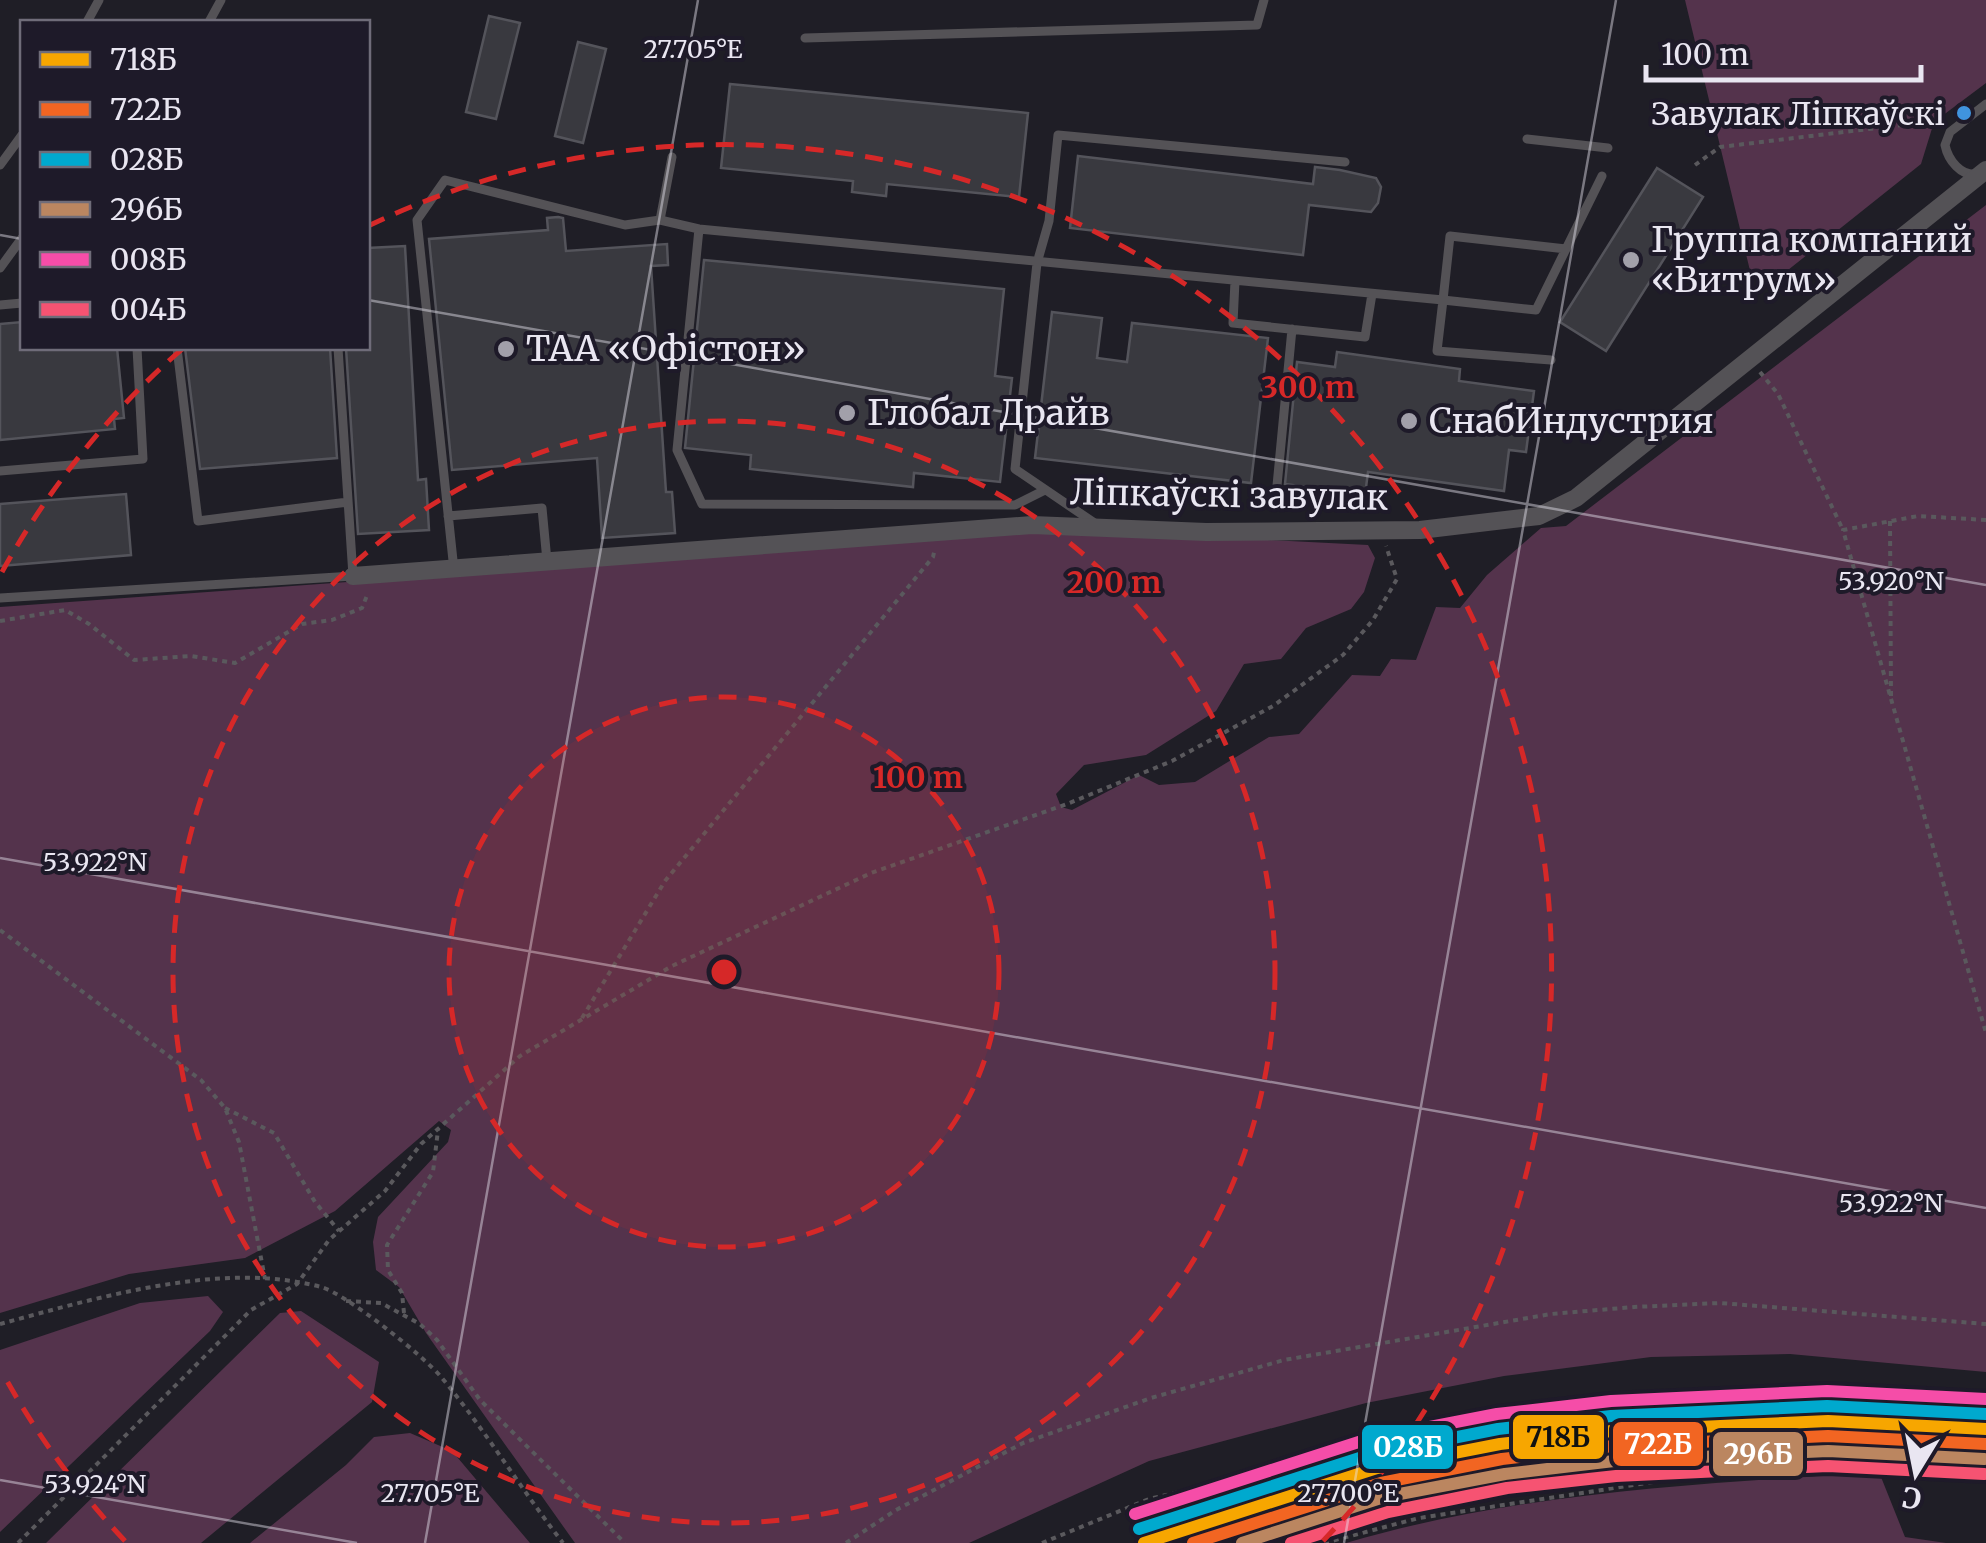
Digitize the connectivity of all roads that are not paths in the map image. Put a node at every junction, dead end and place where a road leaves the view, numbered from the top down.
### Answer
1 (1264, 0) edge
2 (804, 38) dead end
3 (1986, 104) edge
4 (20, 138) edge
5 (1527, 139) dead end
6 (1608, 148) dead end
7 (672, 157) dead end
8 (1345, 162) dead end
9 (0, 165) edge
10 (1985, 170) edge
11 (1602, 176) dead end
12 (660, 220) junction
13 (698, 229) junction
14 (20, 241) edge
15 (1566, 250) junction
16 (1037, 263) junction
17 (0, 268) edge
18 (1236, 281) junction
19 (1372, 294) junction
20 (1442, 300) junction
21 (1292, 329) junction
22 (136, 350) edge
23 (176, 350) edge
24 (338, 350) edge
25 (1551, 360) dead end
26 (0, 470) edge
27 (1045, 490) junction
28 (1276, 496) dead end
29 (348, 502) junction
30 (448, 516) junction
31 (1098, 525) junction
32 (548, 563) junction
33 (454, 570) junction
34 (352, 576) junction
35 (0, 598) edge

1 - 2 lane
3 - 10 lane
4 - 9 lane
5 - 6 lane
7 - 12 lane
8 - 16 lane
10 - 31 street, Ліпкаўскі завулак
11 - 15 lane
12 - 13 lane
12 - 30 lane
13 - 16 lane
13 - 27 lane
14 - 17 lane
15 - 20 lane
15 - 20 lane
16 - 18 lane
16 - 27 lane
18 - 19 lane
18 - 21 lane
19 - 20 lane
19 - 21 lane
20 - 25 lane
21 - 28 lane
22 - 26 lane
23 - 29 lane
24 - 29 lane
27 - 31 lane
29 - 34 lane
30 - 32 lane
30 - 33 lane
31 - 32 street, Ліпкаўскі завулак
32 - 33 street, Ліпкаўскі завулак
33 - 34 street, Ліпкаўскі завулак
34 - 35 lane

